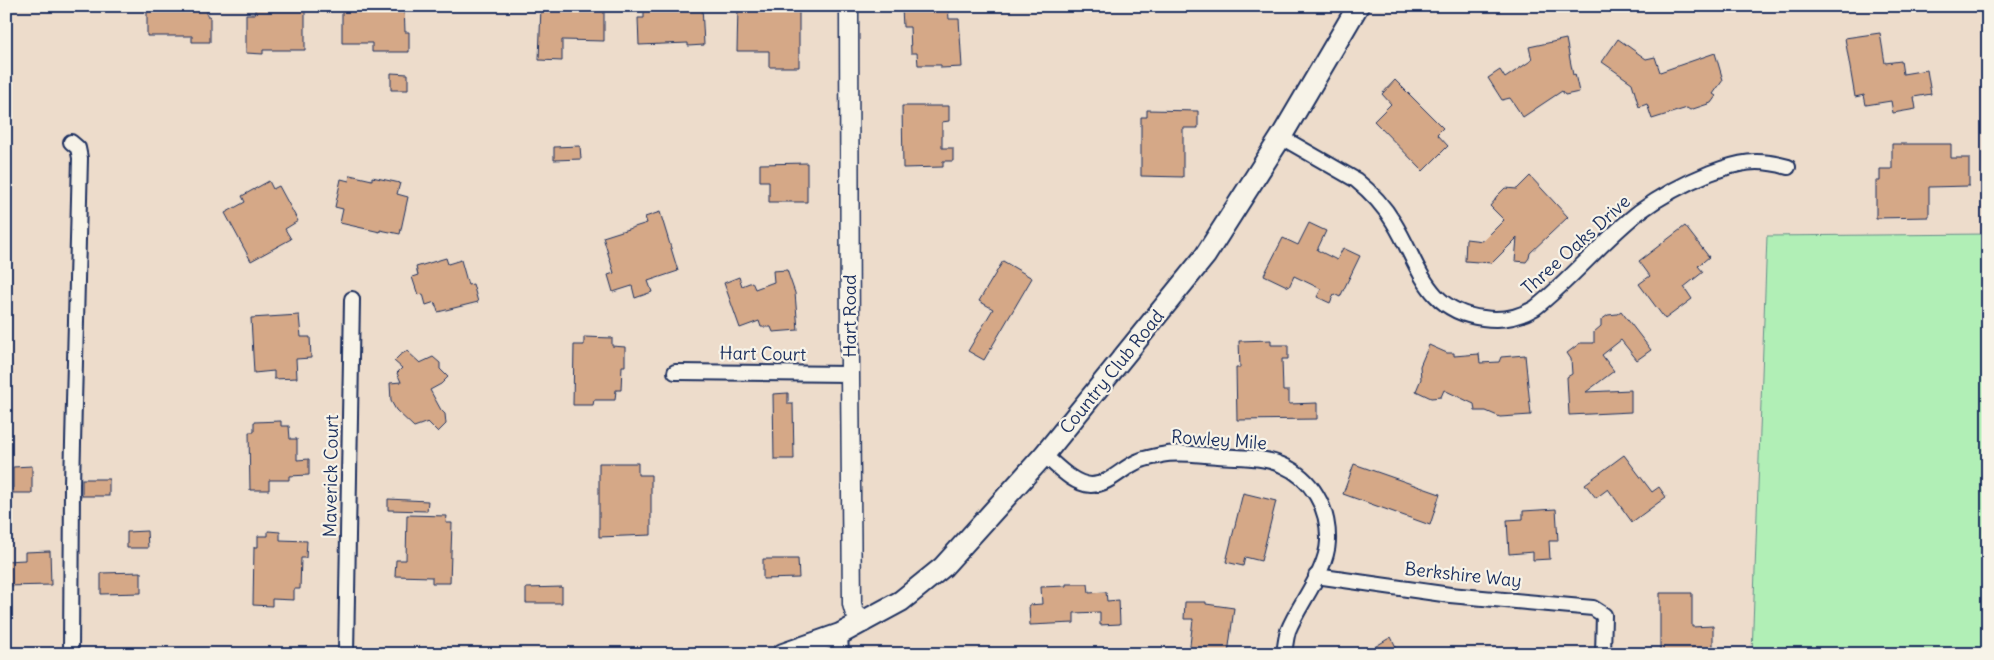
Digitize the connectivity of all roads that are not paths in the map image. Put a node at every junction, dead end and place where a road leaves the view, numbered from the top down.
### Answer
1 (849, 6) edge
2 (1358, 6) edge
3 (1281, 137) junction
4 (71, 142) dead end
5 (1788, 166) dead end
6 (352, 299) dead end
7 (675, 372) dead end
8 (850, 374) junction
9 (1044, 455) junction
10 (1316, 576) junction
11 (863, 623) junction
12 (840, 644) edge
13 (71, 654) edge
14 (346, 654) edge
15 (783, 654) edge
16 (1284, 654) edge
17 (1603, 654) edge

1 - 8 street, Hart Road
2 - 3 main road, Country Club Road
3 - 5 street, Three Oaks Drive
3 - 9 main road, Country Club Road
4 - 13 street
6 - 14 street, Maverick Court
7 - 8 street, Hart Court
8 - 11 street, Hart Road
9 - 10 street, Rowley Mile
9 - 11 main road, Country Club Road
10 - 16 street, Rowley Mile
10 - 17 street, Berkshire Way
11 - 12 main road, Country Club Road
12 - 15 main road, Country Club Road

